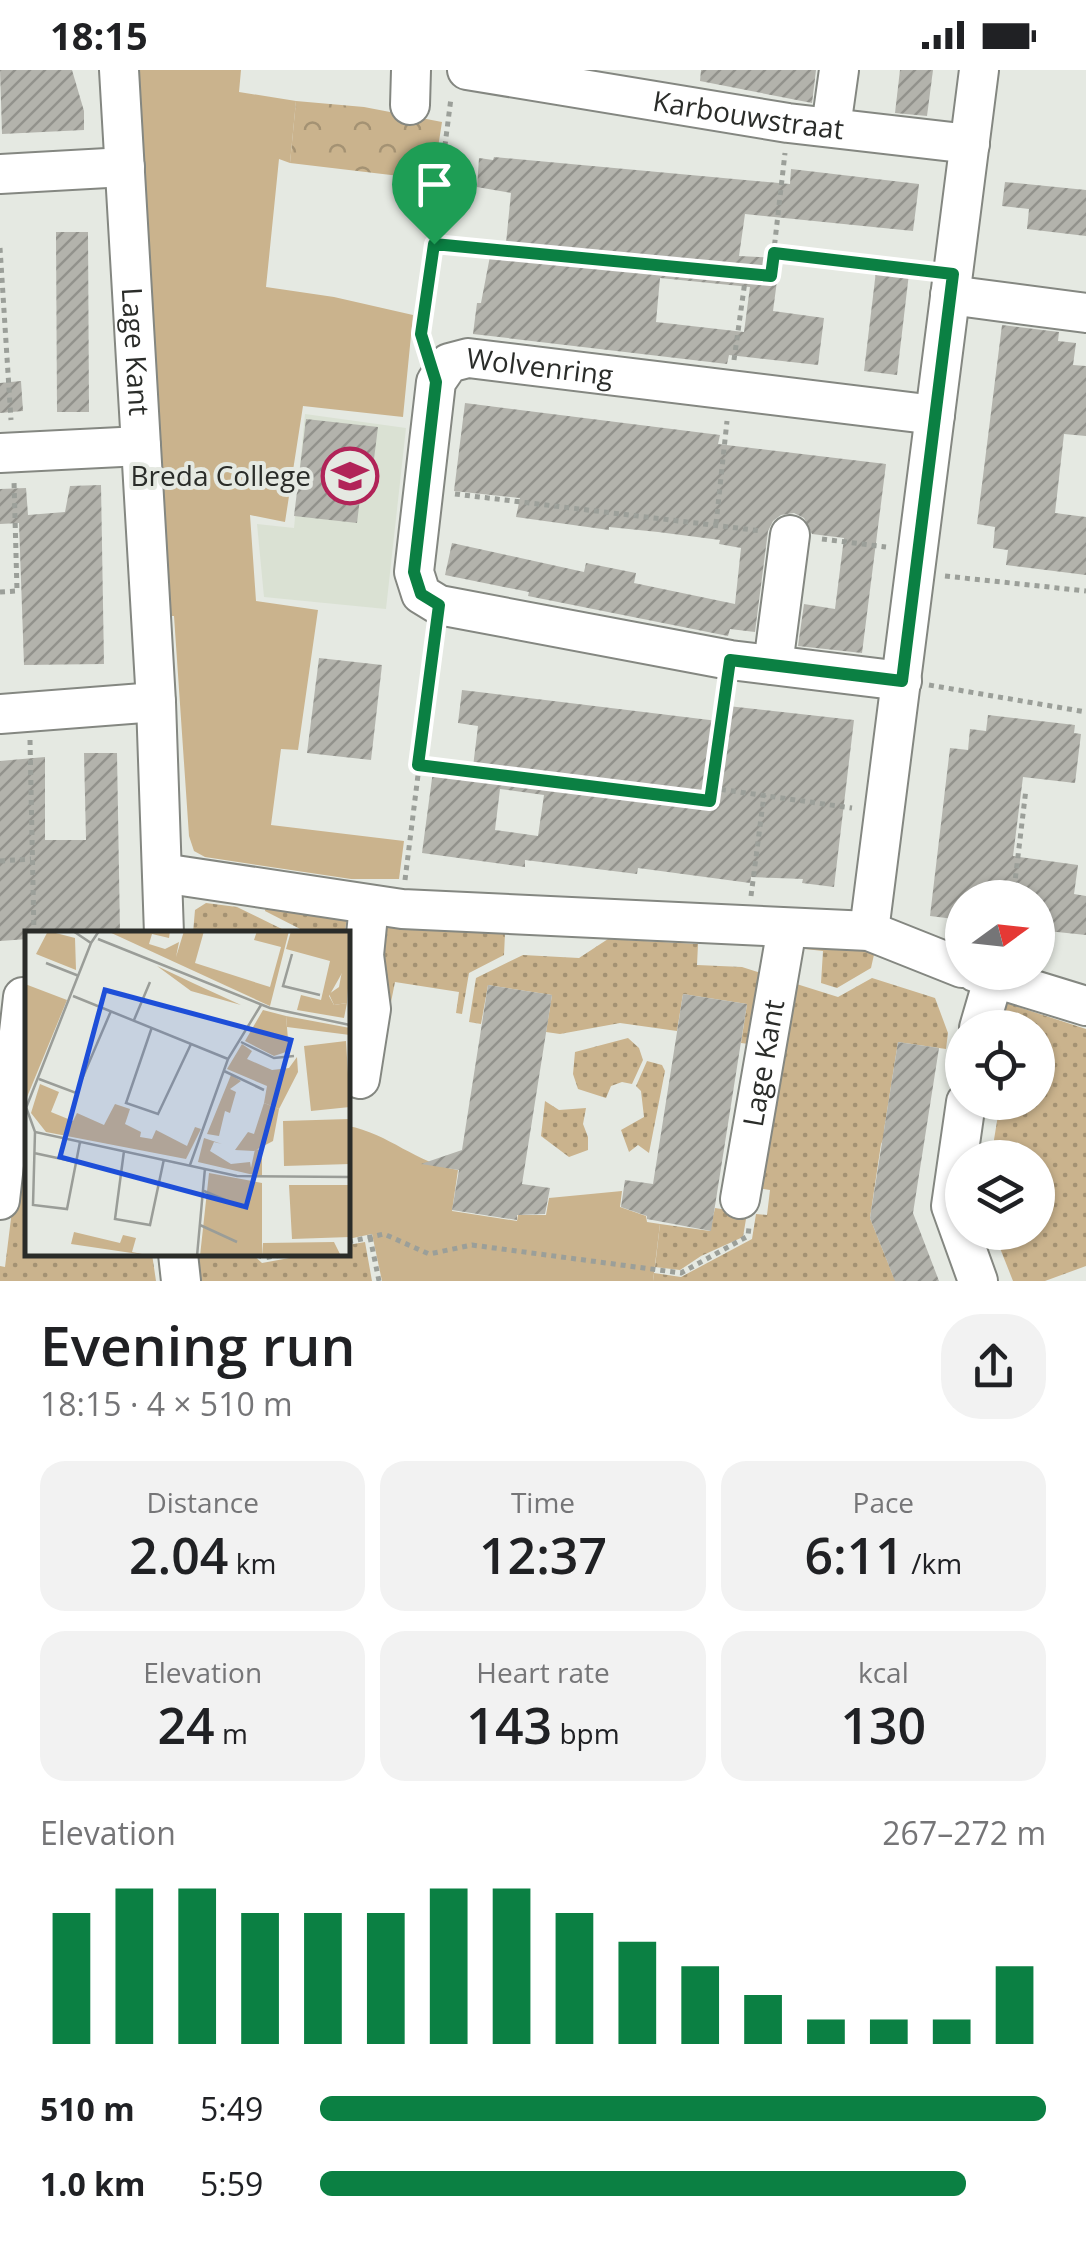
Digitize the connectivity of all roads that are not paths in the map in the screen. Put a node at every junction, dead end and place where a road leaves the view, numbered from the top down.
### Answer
1 (119, 70) edge
2 (839, 70) edge
3 (979, 70) edge
4 (460, 80) edge
5 (832, 128) junction
6 (970, 144) junction
7 (125, 168) junction
8 (0, 174) edge
9 (952, 285) junction
10 (1086, 313) edge
11 (936, 415) junction
12 (141, 446) junction
13 (0, 453) edge
14 (790, 535) road end
15 (773, 665) junction
16 (902, 681) junction
17 (156, 702) junction
18 (15, 714) edge
19 (162, 873) junction
20 (385, 907) junction
21 (788, 928) junction
22 (164, 931) edge
23 (869, 931) junction
24 (945, 961) edge
25 (1033, 990) edge
26 (17, 998) edge
27 (1086, 1006) edge
28 (360, 1079) dead end
29 (963, 1120) edge
30 (740, 1199) road end
31 (0, 1200) edge
32 (178, 1256) edge
33 (181, 1281) edge
34 (978, 1281) edge

1 - 7 street, Lage Kant
2 - 5 street
3 - 6 street
4 - 5 street, Karbouwstraat
5 - 6 street, Karbouwstraat
6 - 9 street
7 - 8 street
7 - 12 street, Lage Kant
9 - 10 street
9 - 11 street
11 - 15 street, Wolvenring
11 - 16 street
12 - 13 street
12 - 17 street, Lage Kant
14 - 15 street
15 - 16 street
16 - 23 street
17 - 18 street
17 - 19 street, Lage Kant
19 - 20 street
19 - 22 street, Lage Kant
20 - 21 street
20 - 28 street
21 - 23 street
21 - 30 street, Lage Kant
23 - 24 street
25 - 27 street
26 - 31 street
29 - 34 street
32 - 33 street

